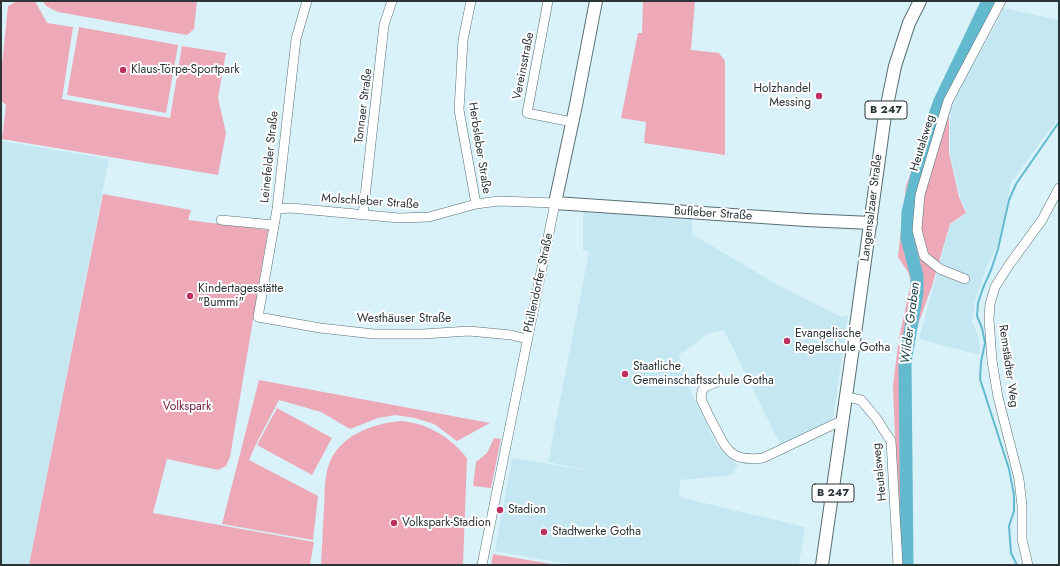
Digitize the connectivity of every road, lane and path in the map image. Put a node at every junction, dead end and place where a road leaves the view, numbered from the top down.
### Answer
1 (307, 1) edge
2 (392, 1) edge
3 (471, 1) edge
4 (596, 1) edge
5 (920, 1) edge
6 (1001, 1) edge
7 (548, 2) edge
8 (572, 122) junction
9 (1059, 188) edge
10 (555, 203) junction
11 (476, 204) junction
12 (277, 209) junction
13 (363, 215) junction
14 (221, 220) dead end
15 (871, 223) junction
16 (274, 225) junction
17 (965, 278) dead end
18 (258, 317) joint
19 (527, 339) junction
20 (719, 381) dead end
21 (847, 397) junction
22 (843, 420) junction
23 (482, 565) edge
24 (822, 565) edge
25 (898, 565) edge
26 (1028, 565) edge

1 - 12 street, Leinefelder Straße
2 - 13 street, Tonnaer Straße
3 - 11 street, Herbsleber Straße
4 - 8 main road, Pfullendorfer Straße
5 - 15 main road, Langensalzaer Straße / B 247
6 - 17 street, Heutalsweg
7 - 8 street, Vereinsstraße
8 - 10 main road, Pfullendorfer Straße
9 - 26 street, Remstädter Weg
10 - 11 street, Molschleber Straße
10 - 15 main road, Bufleber Straße
10 - 19 street, Pfullendorfer Straße
11 - 13 street, Molschleber Straße
12 - 13 street, Molschleber Straße
12 - 16 street, Leinefelder Straße
14 - 16 street
15 - 21 main road, Langensalzaer Straße / B 247
16 - 18 street, Leinefelder Straße
18 - 19 street, Westhäuser Straße
19 - 23 street, Pfullendorfer Straße
20 - 22 street
21 - 22 main road, Langensalzaer Straße / B 247
21 - 25 street, Heutalsweg
22 - 24 main road, Langensalzaer Straße / B 247

